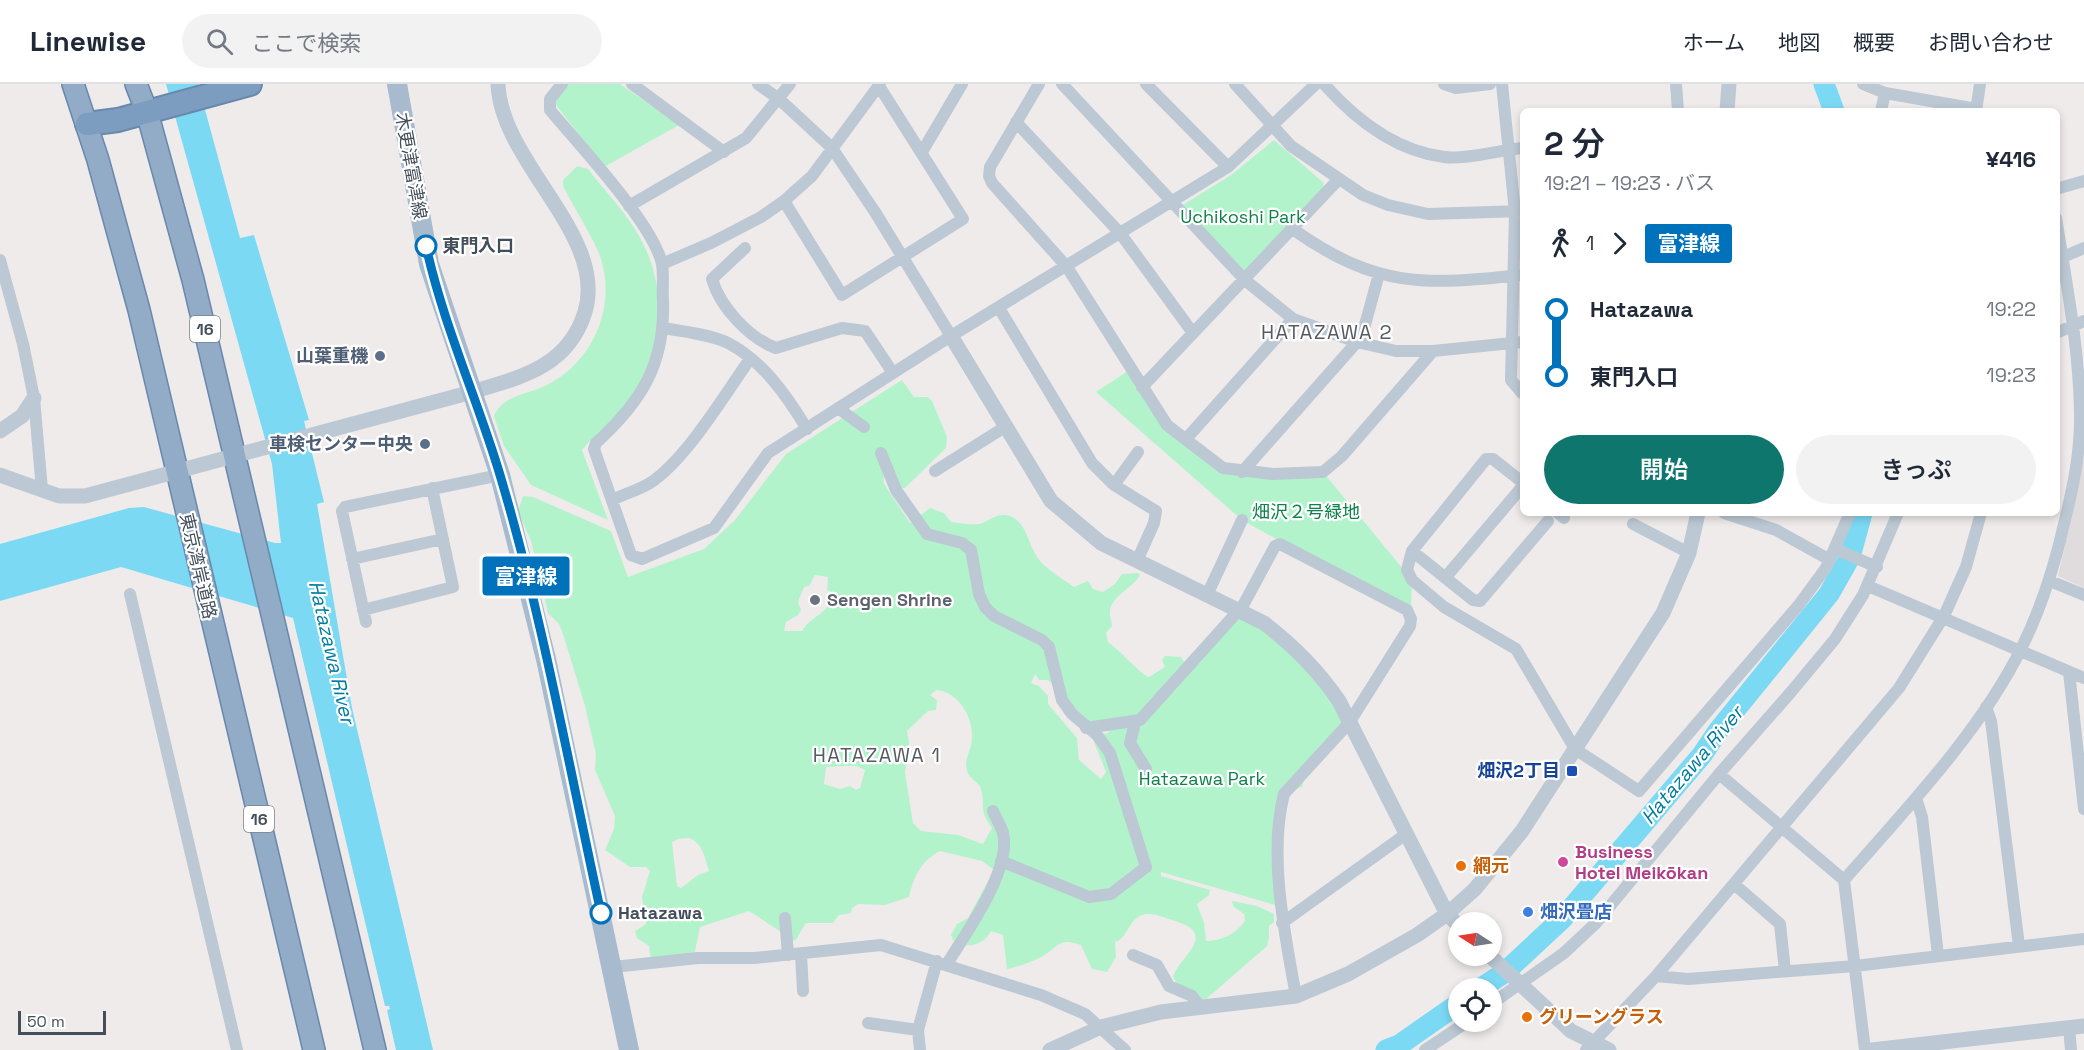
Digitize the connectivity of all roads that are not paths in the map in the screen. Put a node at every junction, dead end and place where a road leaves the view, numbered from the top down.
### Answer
1 (73, 84) edge
2 (250, 84) edge
3 (397, 84) edge
4 (498, 84) edge
5 (562, 84) edge
6 (632, 84) edge
7 (758, 84) edge
8 (790, 84) edge
9 (962, 84) edge
10 (1039, 84) edge
11 (1062, 84) edge
12 (1146, 84) edge
13 (1235, 84) edge
14 (1316, 84) edge
15 (1324, 84) edge
16 (1444, 84) edge
17 (1490, 84) edge
18 (1502, 84) edge
19 (1676, 84) edge
20 (1729, 84) edge
21 (1863, 84) edge
22 (1980, 84) edge
23 (879, 85) edge
24 (208, 88) edge
25 (1885, 93) junction
26 (142, 99) edge
27 (779, 99) junction
28 (1678, 108) edge
29 (1727, 108) edge
30 (1882, 108) edge
31 (1965, 108) edge
32 (1976, 108) edge
33 (1016, 122) junction
34 (87, 124) junction
35 (1274, 125) junction
36 (832, 148) junction
37 (1520, 148) edge
38 (1508, 150) junction
39 (724, 152) junction
40 (922, 152) junction
41 (1228, 167) junction
42 (1338, 180) junction
43 (2084, 181) edge
44 (2060, 188) edge
45 (784, 201) junction
46 (1172, 201) junction
47 (629, 206) junction
48 (1519, 211) edge
49 (1294, 230) junction
50 (1120, 233) junction
51 (2060, 244) edge
52 (745, 248) dead end
53 (2084, 248) edge
54 (2062, 257) junction
55 (903, 258) junction
56 (0, 260) edge
57 (662, 264) junction
58 (1067, 267) junction
59 (1379, 274) junction
60 (1518, 275) edge
61 (1245, 280) junction
62 (999, 308) junction
63 (1293, 319) junction
64 (2078, 323) edge
65 (664, 328) junction
66 (2060, 331) edge
67 (1193, 333) junction
68 (951, 336) junction
69 (1516, 342) edge
70 (1359, 343) junction
71 (1433, 351) junction
72 (750, 359) junction
73 (893, 373) junction
74 (1142, 387) junction
75 (1520, 391) edge
76 (472, 392) junction
77 (34, 398) junction
78 (838, 408) junction
79 (864, 427) dead end
80 (1005, 427) junction
81 (807, 429) junction
82 (0, 431) edge
83 (1186, 439) junction
84 (1138, 452) dead end
85 (881, 453) dead end
86 (235, 455) junction
87 (935, 471) dead end
88 (175, 472) junction
89 (1242, 472) junction
90 (0, 475) edge
91 (500, 475) junction
92 (1520, 480) edge
93 (1114, 485) junction
94 (432, 488) junction
95 (1520, 489) edge
96 (42, 490) junction
97 (612, 500) junction
98 (1697, 516) edge
99 (1746, 516) edge
100 (1849, 516) edge
101 (1897, 516) edge
102 (1980, 516) edge
103 (1557, 518) edge
104 (1242, 520) dead end
105 (1633, 524) dead end
106 (443, 539) junction
107 (1412, 551) junction
108 (1689, 553) junction
109 (1833, 555) junction
110 (352, 559) junction
111 (1137, 561) junction
112 (1877, 567) junction
113 (1445, 578) junction
114 (2050, 581) junction
115 (1868, 586) junction
116 (130, 594) dead end
117 (1208, 595) junction
118 (2084, 595) edge
119 (1240, 611) junction
120 (1944, 616) junction
121 (2021, 650) junction
122 (2069, 672) junction
123 (2084, 678) edge
124 (1986, 707) junction
125 (1135, 723) junction
126 (1349, 723) junction
127 (1086, 728) junction
128 (1575, 749) junction
129 (1146, 769) dead end
130 (1719, 774) junction
131 (1916, 798) junction
132 (2084, 809) edge
133 (993, 811) dead end
134 (1783, 828) junction
135 (1406, 834) junction
136 (1001, 861) junction
137 (1844, 880) junction
138 (1734, 884) junction
139 (1448, 912) edge
140 (1457, 912) edge
141 (785, 918) dead end
142 (1448, 921) edge
143 (1282, 923) junction
144 (2084, 939) edge
145 (2019, 946) junction
146 (795, 954) junction
147 (1133, 955) dead end
148 (1938, 955) junction
149 (942, 963) junction
150 (1500, 966) edge
151 (1855, 966) junction
152 (613, 967) junction
153 (1785, 971) junction
154 (1656, 975) junction
155 (1519, 984) junction
156 (803, 991) dead end
157 (1296, 996) junction
158 (1502, 996) edge
159 (1201, 1007) junction
160 (868, 1023) dead end
161 (1101, 1027) junction
162 (2076, 1027) edge
163 (918, 1030) junction
164 (1452, 1032) edge
165 (1590, 1047) edge
166 (237, 1050) edge
167 (314, 1050) edge
168 (375, 1050) edge
169 (629, 1050) edge
170 (920, 1050) edge
171 (1050, 1050) edge
172 (1125, 1050) edge
173 (1425, 1050) edge
174 (1609, 1050) edge
175 (1865, 1050) edge
176 (1872, 1050) edge
177 (2071, 1050) edge

1 - 34 highway, 東京湾岸道路 / 16
2 - 24 highway
3 - 76 main road, 木更津富津線
4 - 76 street
5 - 47 street
6 - 39 street
7 - 27 street
8 - 27 street
9 - 40 street
10 - 33 street
11 - 46 street
12 - 41 street
13 - 35 street
14 - 35 street
15 - 38 street
16 - 17 street
18 - 38 street
19 - 28 street
20 - 29 street
21 - 25 street
22 - 32 street
23 - 36 street
23 - 40 street
24 - 26 highway
25 - 30 street
25 - 31 street
26 - 34 highway
26 - 86 highway, 16
27 - 36 street
27 - 39 street
33 - 50 street
33 - 58 street
34 - 88 highway, 東京湾岸道路 / 16
35 - 41 street
35 - 42 street
36 - 45 street
36 - 55 street
37 - 38 street
38 - 48 street
39 - 47 street
40 - 55 street
41 - 46 street
42 - 48 street
42 - 49 street
43 - 44 street
45 - 55 street
45 - 57 street
46 - 50 street
46 - 61 street
47 - 57 street
48 - 60 street
49 - 59 street
49 - 61 street
50 - 58 street
50 - 67 street
51 - 54 street
52 - 73 street
53 - 54 street
54 - 64 street
55 - 68 street
56 - 77 street
57 - 65 street
58 - 62 street
58 - 74 street
59 - 60 street
59 - 70 street
60 - 69 street
61 - 63 street
61 - 67 street
62 - 68 street
62 - 93 street
63 - 70 street
63 - 83 street
64 - 66 street
64 - 114 street
65 - 72 street
65 - 97 street
67 - 74 street
68 - 73 street
68 - 80 street
69 - 71 street
69 - 75 street
70 - 71 street
70 - 89 street
71 - 89 street
72 - 81 street
72 - 97 street
73 - 78 street
74 - 83 street
76 - 86 street
76 - 91 main road, 木更津富津線
77 - 82 street
77 - 96 street
78 - 79 street
78 - 81 street
80 - 87 street
80 - 111 street
81 - 97 street
83 - 89 street
84 - 93 street
85 - 127 street
86 - 88 street
86 - 168 highway, 16
88 - 96 street
88 - 167 highway, 東京湾岸道路 / 16
90 - 96 street
91 - 94 street
91 - 152 main road, 木更津富津線
92 - 107 street
93 - 111 street
94 - 106 street
94 - 110 street
95 - 113 street
98 - 108 street
99 - 109 street
100 - 109 street
101 - 112 street
102 - 120 street
103 - 113 street
104 - 117 street
105 - 108 street
106 - 110 street
106 - 110 street
107 - 113 street
107 - 128 street
108 - 128 street
109 - 112 street
109 - 128 street
111 - 117 street
112 - 115 street
114 - 118 street
114 - 121 street
115 - 120 street
115 - 130 street
116 - 166 street
117 - 119 street
119 - 125 street
119 - 126 street
119 - 126 street
120 - 121 street
120 - 134 street
121 - 122 street
121 - 124 street
122 - 123 street
122 - 132 street
124 - 131 street
124 - 145 street
125 - 127 street
125 - 129 street
126 - 135 street
126 - 143 street
127 - 136 street
128 - 140 street
130 - 134 street
130 - 155 street
131 - 137 street
131 - 148 street
133 - 136 street
134 - 137 street
134 - 138 street
135 - 139 street
135 - 143 street
136 - 149 street
137 - 151 street
138 - 153 street
138 - 154 street
141 - 146 street
142 - 157 street
143 - 157 street
144 - 145 street
145 - 148 street
146 - 149 street
146 - 152 street
146 - 156 street
147 - 159 street
148 - 151 street
149 - 161 street
149 - 163 street
150 - 155 street
151 - 153 street
151 - 175 street
152 - 169 main road, 木更津富津線
153 - 154 street
154 - 165 street
155 - 158 street
155 - 165 street
157 - 159 street
159 - 161 street
160 - 163 street
161 - 171 street
161 - 172 street
162 - 176 street
162 - 177 street
163 - 170 street
164 - 173 street
165 - 174 street

